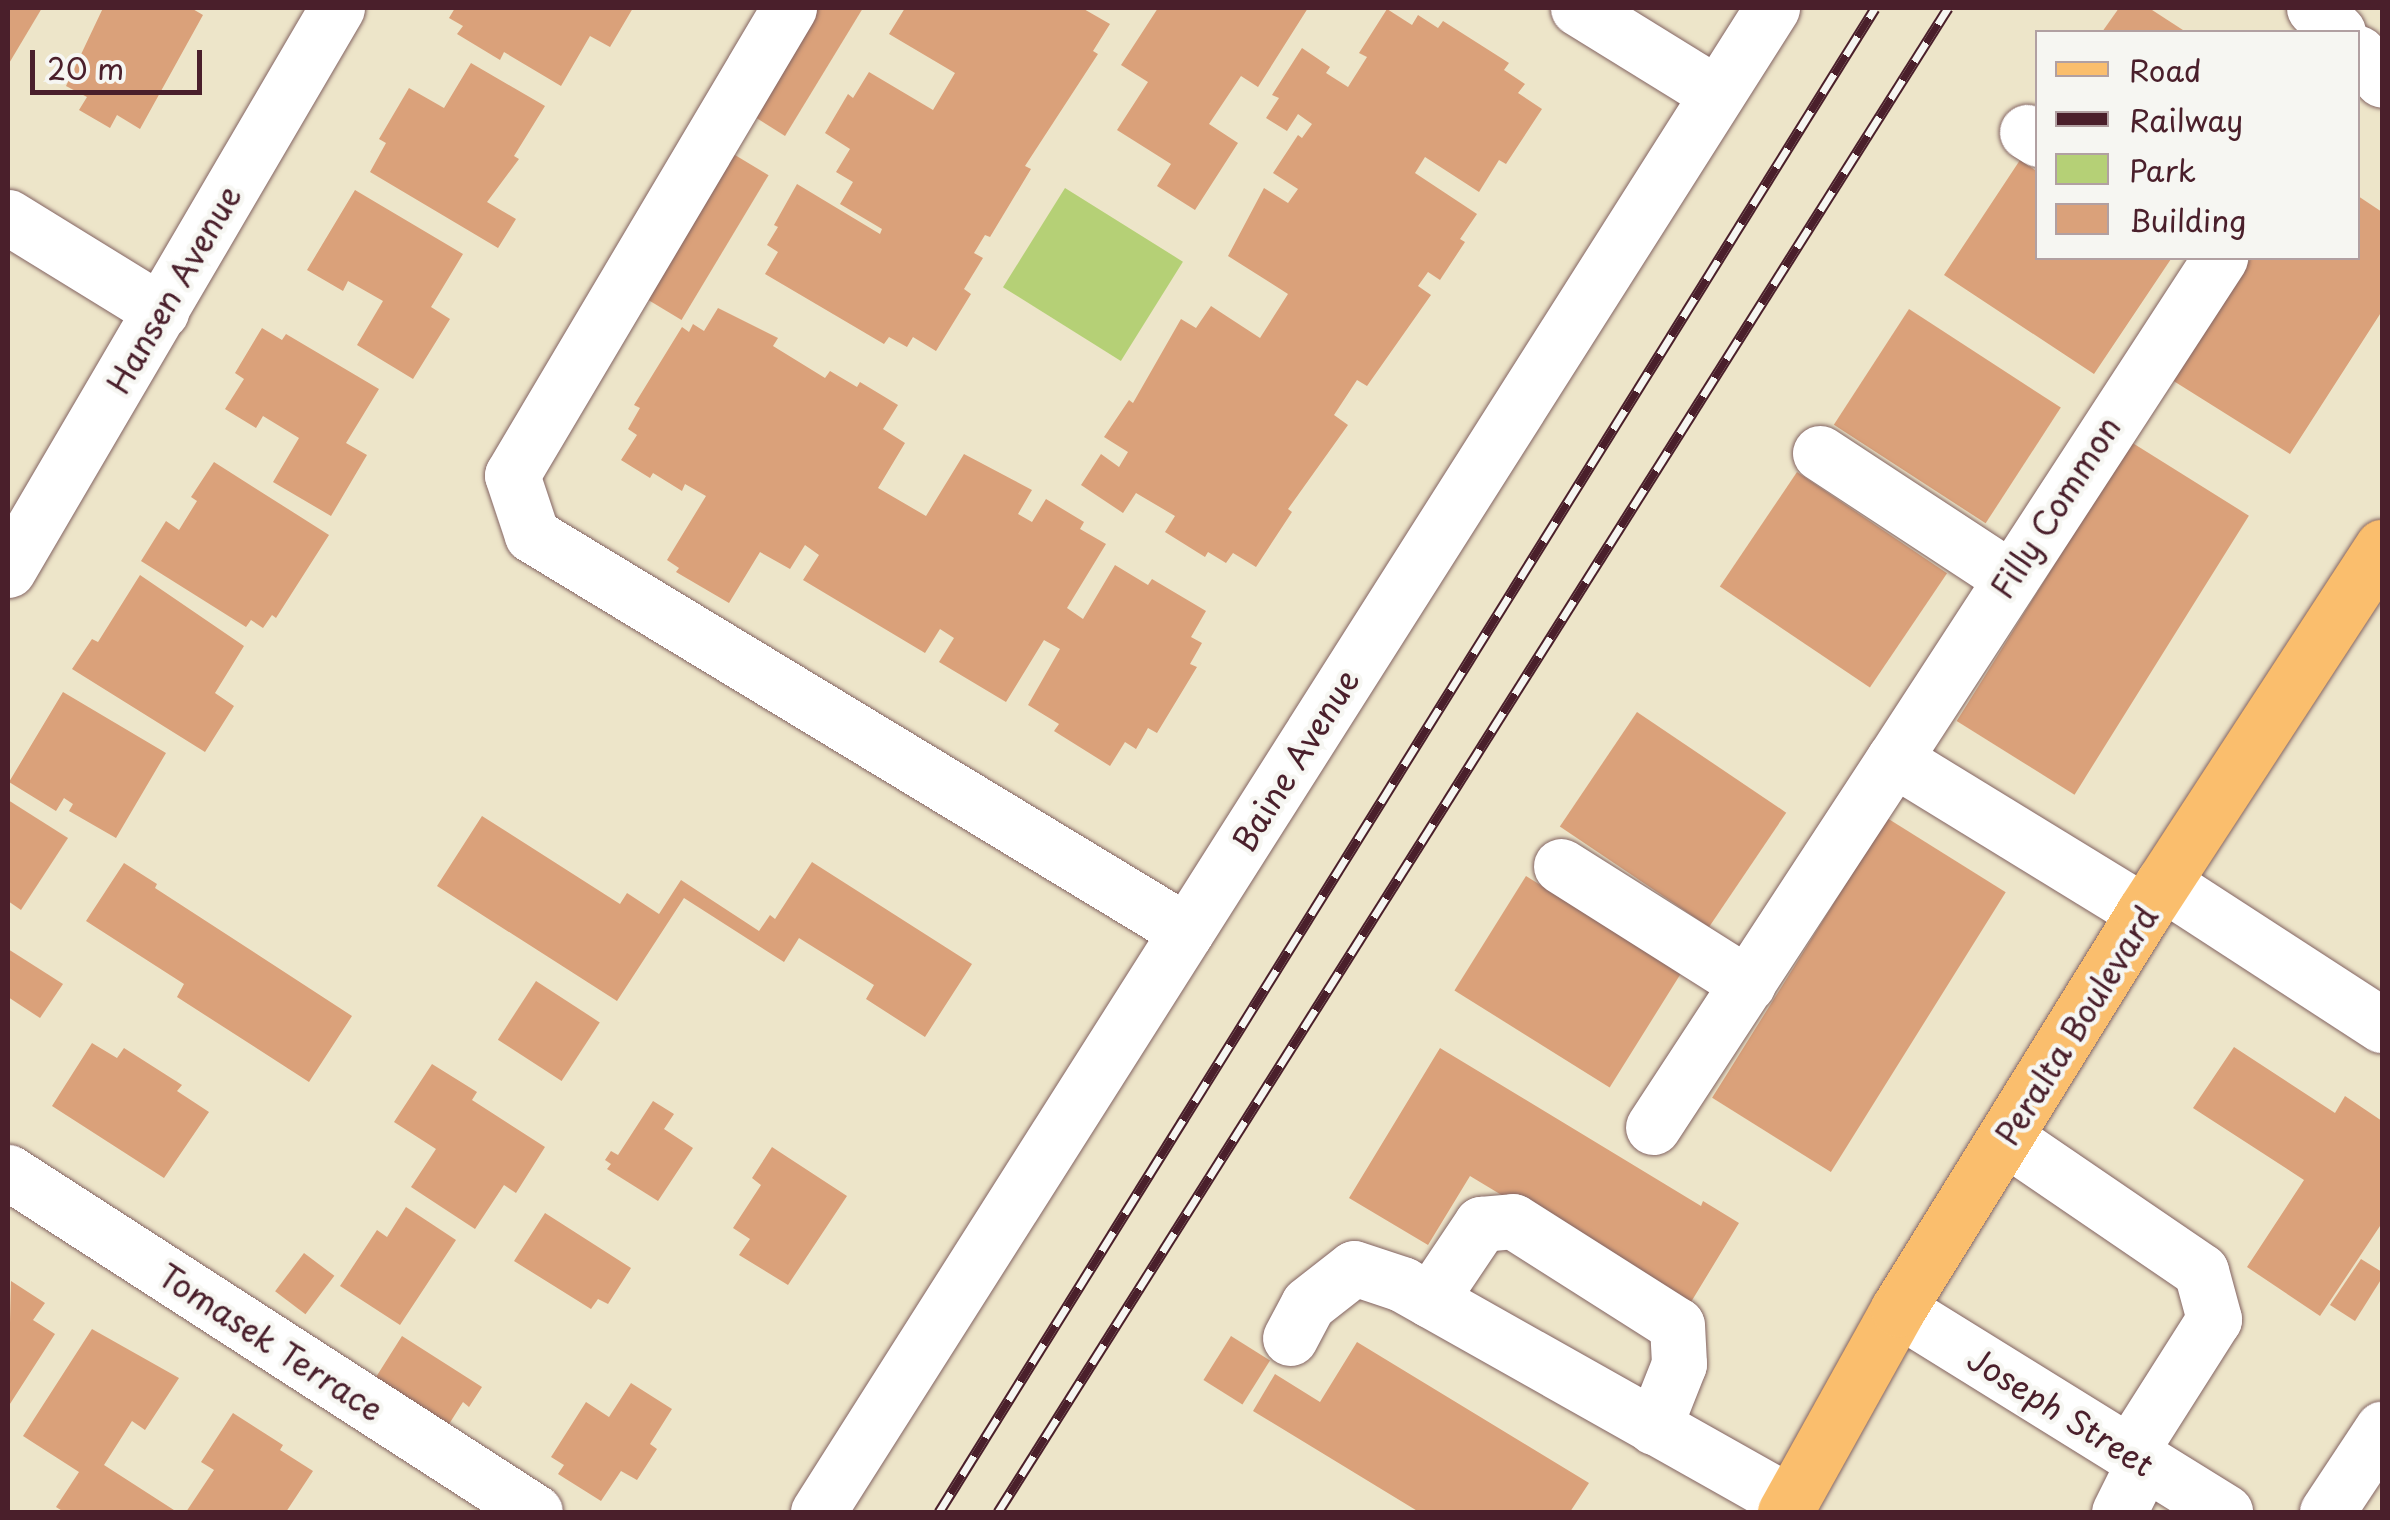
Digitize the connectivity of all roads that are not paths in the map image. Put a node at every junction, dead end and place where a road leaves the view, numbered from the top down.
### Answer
1 (337, 8) edge
2 (790, 8) edge
3 (1578, 8) edge
4 (1772, 8) edge
5 (2314, 8) edge
6 (2336, 30) edge
7 (2360, 55) edge
8 (2382, 80) edge
9 (1717, 94) junction
10 (8, 216) edge
11 (2219, 260) edge
12 (162, 311) junction
13 (1820, 453) dead end
14 (2382, 547) edge
15 (8, 570) edge
16 (2009, 576) junction
17 (1894, 759) junction
18 (1561, 866) dead end
19 (2154, 898) junction
20 (1186, 931) junction
21 (1748, 984) junction
22 (2382, 1025) edge
23 (1654, 1127) dead end
24 (2006, 1138) junction
25 (8, 1172) edge
26 (1430, 1300) junction
27 (1898, 1309) junction
28 (1290, 1338) dead end
29 (1654, 1427) junction
30 (2382, 1429) edge
31 (2137, 1458) junction
32 (1788, 1508) edge
33 (534, 1512) edge
34 (818, 1512) edge
35 (2119, 1512) edge
36 (2225, 1512) edge
37 (2327, 1512) edge

1 - 12 street, Hansen Avenue
2 - 20 street
3 - 9 street
4 - 9 street, Baine Avenue
5 - 6 street
7 - 8 street
9 - 20 street, Baine Avenue
10 - 12 street
11 - 16 street, Filly Common
12 - 15 street, Hansen Avenue
13 - 16 street
14 - 19 main road, Peralta Boulevard
16 - 17 street, Filly Common
17 - 19 street
17 - 21 street, Filly Common
18 - 21 street
19 - 22 street
19 - 24 main road, Peralta Boulevard
20 - 34 street, Baine Avenue
21 - 23 street, Filly Common
24 - 27 main road, Peralta Boulevard
24 - 31 street
25 - 33 street, Tomasek Terrace
26 - 28 street
26 - 29 street
26 - 29 street
27 - 31 street, Joseph Street
27 - 32 main road, Peralta Boulevard
29 - 32 street
30 - 37 street
31 - 35 street
31 - 36 street, Joseph Street

